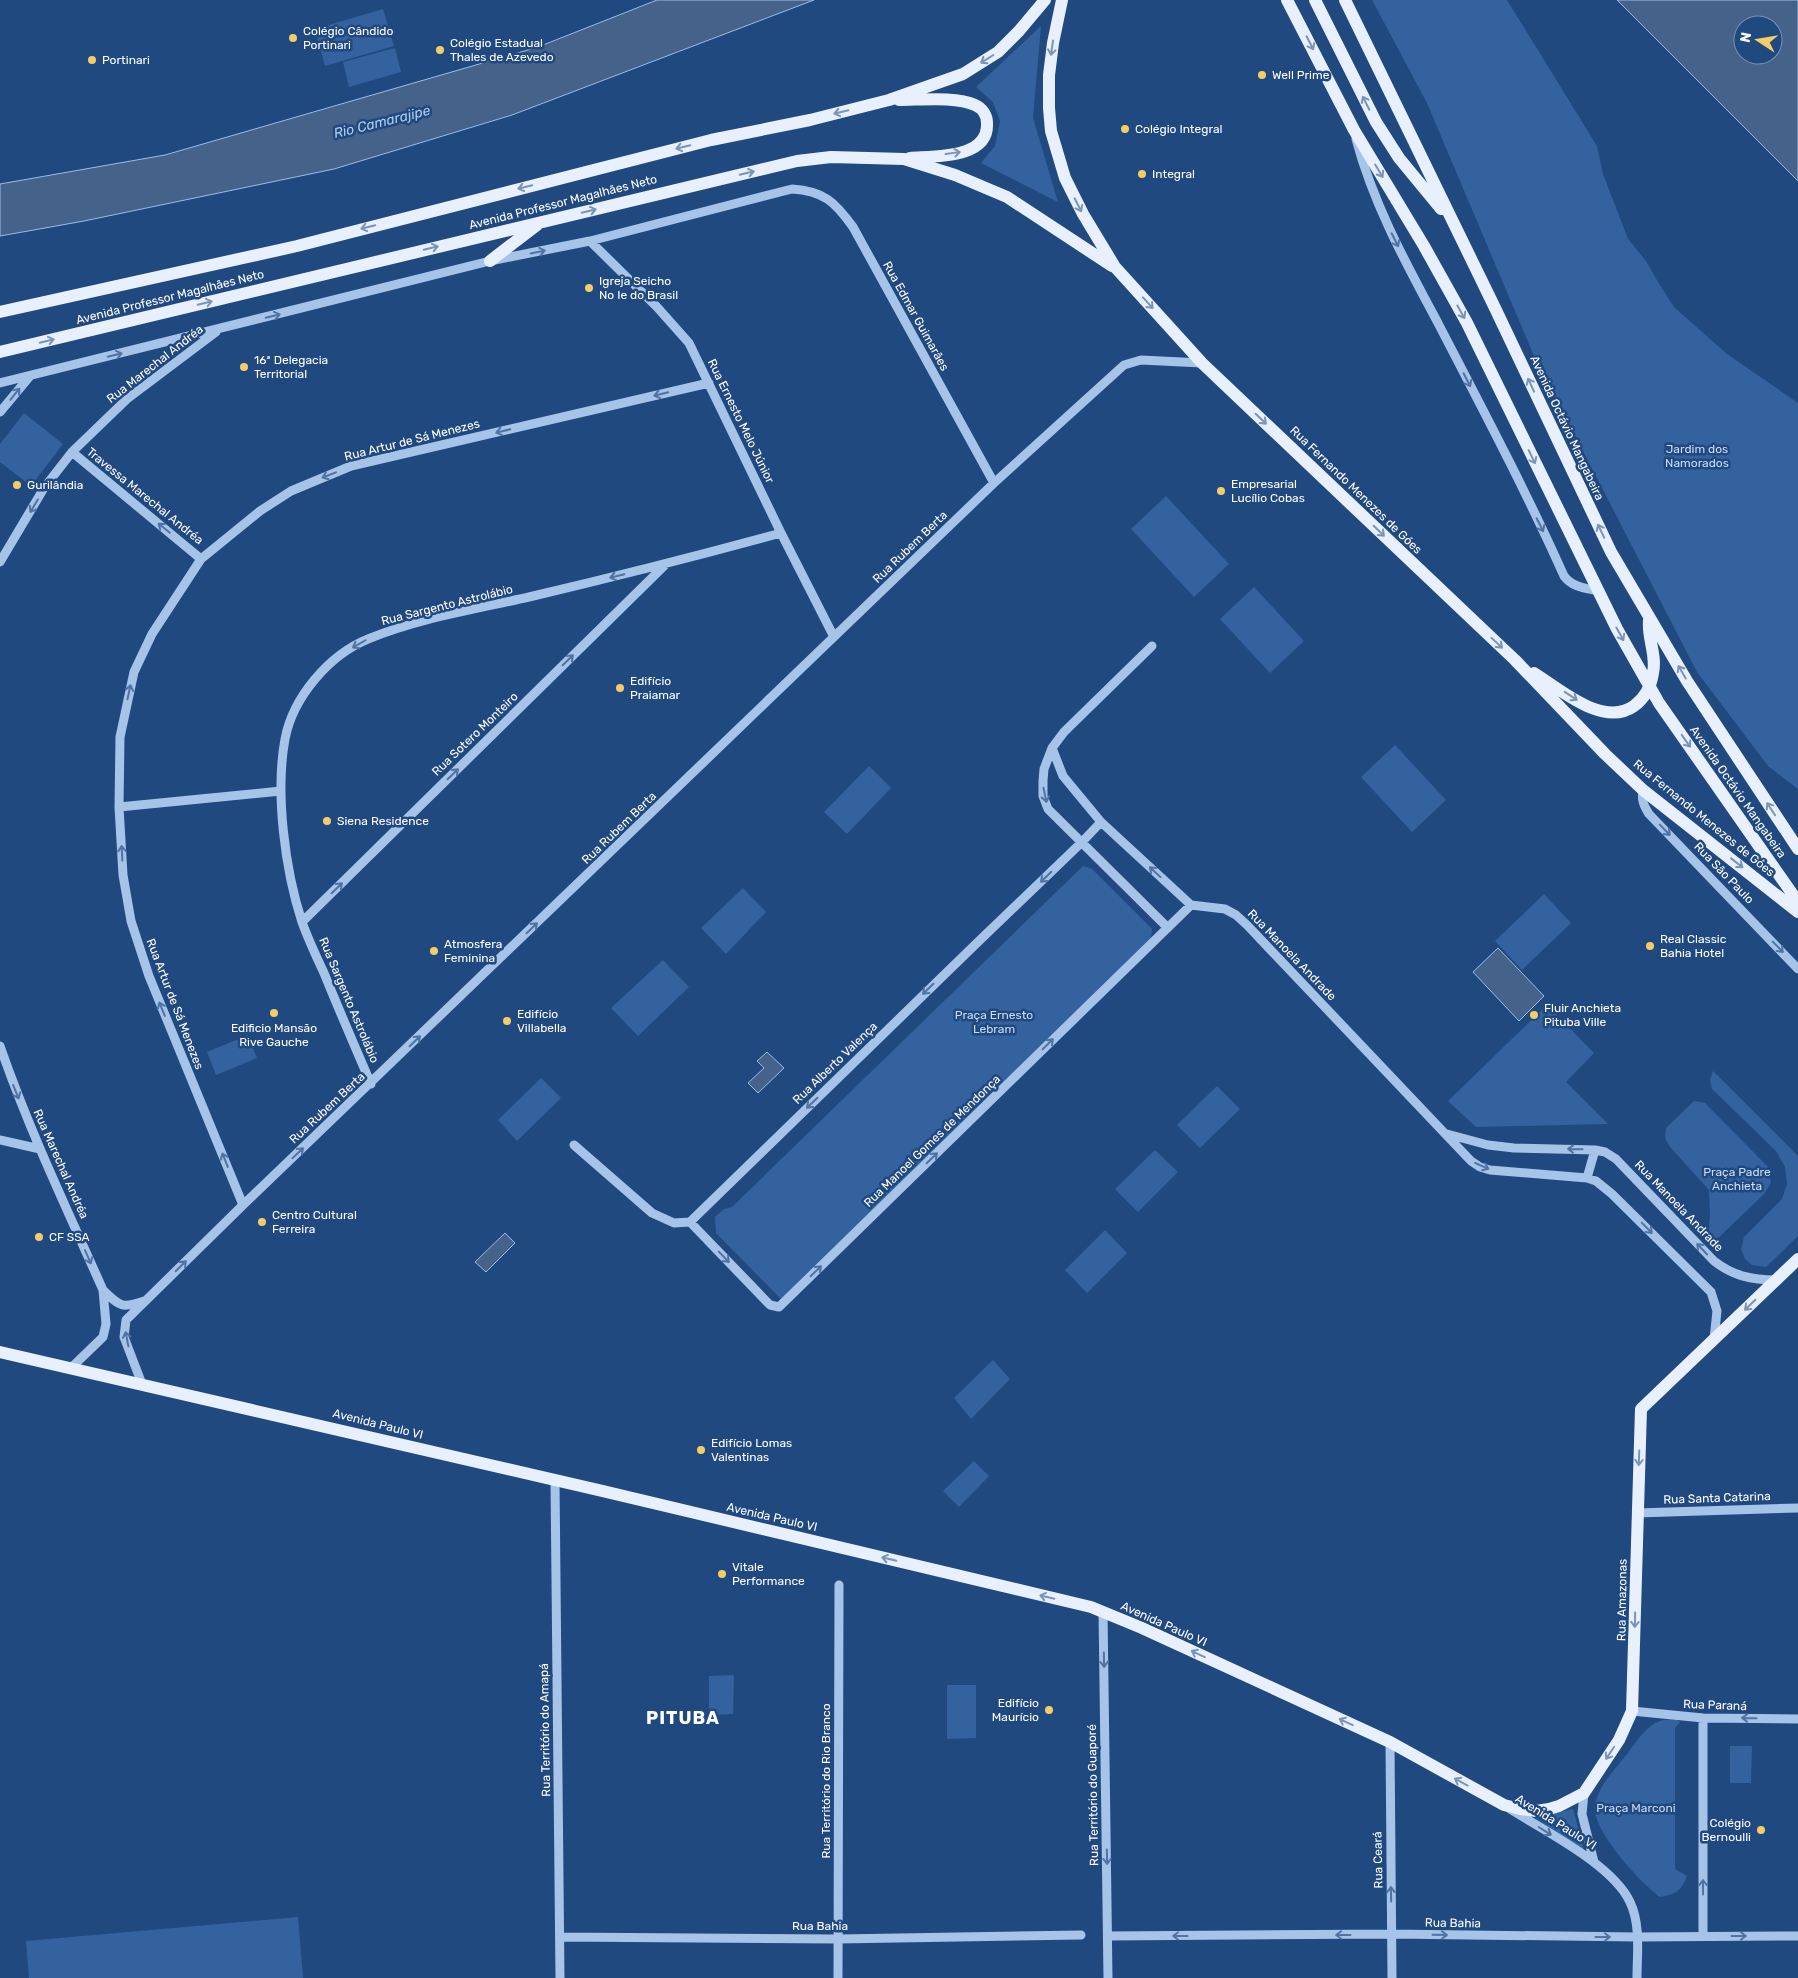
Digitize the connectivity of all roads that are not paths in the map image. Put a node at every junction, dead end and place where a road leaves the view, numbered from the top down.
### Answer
1 (1045, 0) edge
2 (1062, 0) edge
3 (1287, 0) edge
4 (1315, 0) edge
5 (1345, 0) edge
6 (889, 100) junction
7 (1354, 130) junction
8 (904, 159) junction
9 (542, 222) junction
10 (1456, 228) junction
11 (590, 241) junction
12 (490, 262) junction
13 (1115, 267) junction
14 (0, 312) edge
15 (219, 330) junction
16 (0, 352) edge
17 (1202, 363) junction
18 (30, 376) junction
19 (0, 383) edge
20 (709, 383) junction
21 (0, 412) edge
22 (72, 452) junction
23 (994, 483) junction
24 (781, 533) junction
25 (201, 559) junction
26 (0, 562) edge
27 (665, 565) junction
28 (1598, 591) junction
29 (1649, 617) junction
30 (834, 637) junction
31 (1152, 646) dead end
32 (1515, 660) junction
33 (1650, 686) junction
34 (1052, 748) junction
35 (1643, 790) junction
36 (281, 791) junction
37 (119, 807) junction
38 (1101, 822) junction
39 (1081, 843) junction
40 (1798, 849) edge
41 (1798, 902) edge
42 (1191, 905) junction
43 (1798, 912) edge
44 (302, 922) junction
45 (1167, 927) junction
46 (1798, 969) edge
47 (0, 1046) edge
48 (371, 1084) junction
49 (1446, 1134) junction
50 (0, 1140) edge
51 (574, 1145) dead end
52 (40, 1149) junction
53 (1595, 1150) junction
54 (1587, 1178) junction
55 (243, 1205) junction
56 (690, 1222) junction
57 (1798, 1259) edge
58 (1776, 1280) junction
59 (103, 1290) junction
60 (146, 1300) junction
61 (1714, 1339) junction
62 (0, 1352) edge
63 (71, 1368) junction
64 (142, 1384) junction
65 (555, 1481) junction
66 (1798, 1508) edge
67 (1637, 1513) junction
68 (839, 1585) dead end
69 (1103, 1611) junction
70 (1632, 1711) junction
71 (1704, 1718) junction
72 (1798, 1719) edge
73 (1390, 1742) junction
74 (1584, 1792) junction
75 (1504, 1805) junction
76 (1594, 1862) junction
77 (1392, 1934) junction
78 (1081, 1935) dead end
79 (1108, 1936) junction
80 (1703, 1936) junction
81 (1798, 1936) edge
82 (560, 1937) junction
83 (1637, 1937) junction
84 (838, 1939) junction
85 (560, 1978) edge
86 (838, 1978) edge
87 (1108, 1978) edge
88 (1392, 1978) edge
89 (1638, 1978) edge

1 -> 6 main road, Avenida Professor Magalhães Neto
2 -> 13 main road, Rua Fernando Menezes de Góes
3 -> 7 main road, Avenida Octávio Mangabeira
10 -> 4 main road
5 - 10 main road, Avenida Octávio Mangabeira
8 -> 6 main road
6 -> 14 main road, Avenida Professor Magalhães Neto
7 -> 28 main road, Avenida Octávio Mangabeira
7 -> 28 street, Avenida Octávio Mangabeira
9 -> 8 main road, Avenida Professor Magalhães Neto
8 - 13 main road, Avenida Professor Magalhães Neto
9 - 12 main road
16 -> 9 main road, Avenida Professor Magalhães Neto
29 -> 10 main road, Avenida Octávio Mangabeira
12 -> 11 street
11 - 20 street, Rua Ernesto Melo Júnior
11 - 23 street, Rua Edmar Guimarães
15 -> 12 street
13 -> 17 main road, Rua Fernando Menezes de Góes
18 -> 15 street
15 - 22 street, Rua Marechal Andréa
17 - 23 street, Rua Rubem Berta
17 -> 32 main road, Rua Fernando Menezes de Góes
18 - 19 street
21 -> 18 street
20 - 24 street, Rua Ernesto Melo Júnior
20 -> 25 street, Rua Artur de Sá Menezes
25 -> 22 street, Travessa Marechal Andréa
22 -> 26 street, Rua Marechal Andréa
23 - 30 street, Rua Rubem Berta
24 - 27 street, Rua Sargento Astrolábio
24 - 30 street, Rua Ernesto Melo Júnior
37 -> 25 street, Rua Artur de Sá Menezes
27 -> 36 street, Rua Sargento Astrolábio
44 -> 27 street, Rua Sotero Monteiro
28 -> 33 main road, Avenida Octávio Mangabeira
29 - 33 main road
40 -> 29 main road, Avenida Octávio Mangabeira
48 -> 30 street, Rua Rubem Berta
31 - 34 street
32 -> 33 main road
32 - 35 main road, Rua Fernando Menezes de Góes
33 -> 41 main road, Avenida Octávio Mangabeira
34 - 38 street
34 -> 39 street
35 -> 43 main road, Rua Fernando Menezes de Góes
35 -> 46 street, Rua São Paulo
36 - 37 street
36 - 44 street, Rua Sargento Astrolábio
55 -> 37 street, Rua Artur de Sá Menezes
38 - 39 street, Rua Alberto Valença
42 -> 38 street
39 - 45 street
39 -> 56 street, Rua Alberto Valença
42 - 45 street, Rua Manoel Gomes de Mendonça
42 - 49 street, Rua Manoela Andrade
44 - 48 street, Rua Sargento Astrolábio
56 -> 45 street, Rua Manoel Gomes de Mendonça
47 -> 52 street, Rua Marechal Andréa
55 -> 48 street, Rua Rubem Berta
53 -> 49 street, Rua Manoela Andrade
49 -> 54 street, Rua Manoela Andrade
50 - 52 street
51 - 56 street
52 -> 59 street, Rua Marechal Andréa
53 - 54 street
58 -> 53 street, Rua Manoela Andrade
54 -> 61 street, Rua Manoela Andrade
60 -> 55 street, Rua Rubem Berta
57 - 58 main road, Rua Amazonas
58 -> 61 main road, Rua Amazonas
59 - 60 street, Rua Marechal Andréa
59 - 63 street, Rua Marechal Andréa
64 -> 60 street, Rua Rubem Berta
61 -> 67 main road, Rua Amazonas
62 - 63 main road, Avenida Paulo VI
63 - 64 main road, Avenida Paulo VI
64 - 65 main road, Avenida Paulo VI
69 -> 65 main road, Avenida Paulo VI
65 - 82 street, Rua Território do Amapá
66 - 67 street, Rua Santa Catarina
67 -> 70 main road, Rua Amazonas
68 - 84 street, Rua Território do Rio Branco
73 -> 69 main road, Avenida Paulo VI
69 -> 79 street, Rua Território do Guaporé
70 - 71 street, Rua Paraná
70 -> 74 main road, Rua Amazonas
72 -> 71 street, Rua Paraná
80 -> 71 street
75 -> 73 main road, Avenida Paulo VI
77 -> 73 street, Rua Ceará
74 - 75 main road, Avenida Paulo VI
74 - 76 street
75 -> 76 street, Avenida Paulo VI
76 - 83 street
77 -> 79 street, Rua Bahia
77 -> 83 street, Rua Bahia
77 - 88 street, Rua Ceará
78 - 84 street, Rua Bahia
79 - 87 street, Rua Território do Guaporé
80 -> 81 street, Rua Bahia
80 - 83 street, Rua Bahia
82 - 84 street, Rua Bahia
82 - 85 street, Rua Território do Amapá
83 - 89 street
84 - 86 street, Rua Território do Rio Branco

